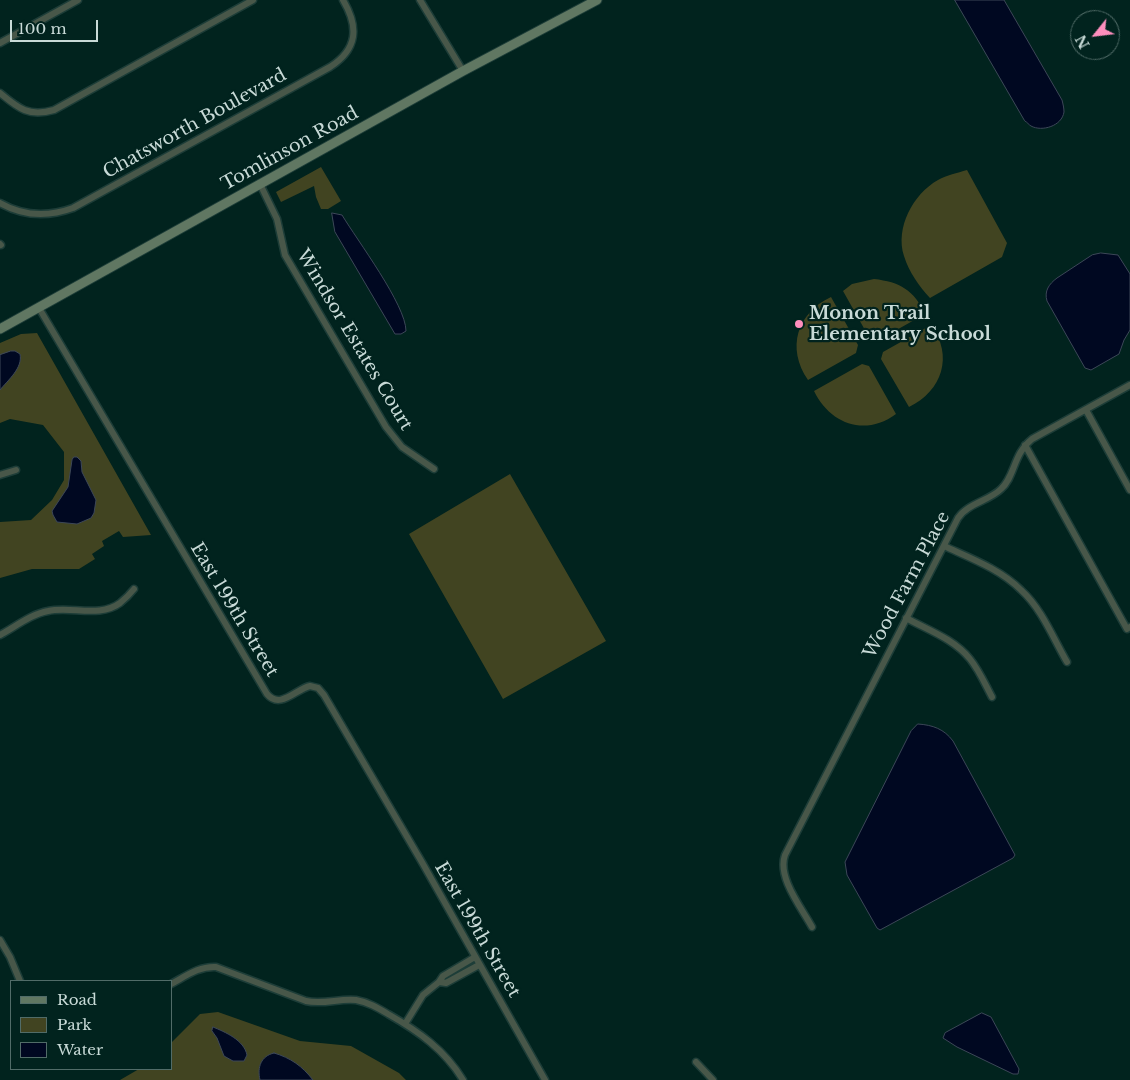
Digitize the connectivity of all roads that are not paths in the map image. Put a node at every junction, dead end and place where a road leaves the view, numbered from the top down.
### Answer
1 (78, 0) edge
2 (253, 0) edge
3 (343, 0) edge
4 (420, 0) edge
5 (597, 0) edge
6 (0, 43) edge
7 (463, 71) junction
8 (0, 93) edge
9 (260, 184) junction
10 (0, 203) edge
11 (39, 308) junction
12 (0, 329) edge
13 (1130, 385) edge
14 (1086, 410) junction
15 (1025, 445) junction
16 (434, 469) dead end
17 (16, 470) dead end
18 (0, 475) edge
19 (1130, 490) edge
20 (944, 546) junction
21 (134, 589) dead end
22 (906, 618) junction
23 (1128, 628) edge
24 (0, 635) edge
25 (1067, 662) dead end
26 (992, 696) dead end
27 (812, 927) dead end
28 (0, 940) edge
29 (475, 957) junction
30 (479, 964) junction
31 (20, 980) edge
32 (439, 982) junction
33 (172, 983) edge
34 (406, 1024) junction
35 (696, 1062) dead end
36 (463, 1080) edge
37 (545, 1080) edge
38 (713, 1080) edge

1 - 6 street
2 - 8 street
3 - 10 street, Chatsworth Boulevard
4 - 7 street
5 - 7 street, Tomlinson Road
7 - 9 street, Tomlinson Road
9 - 11 street, Tomlinson Road
9 - 16 street, Windsor Estates Court
11 - 12 street, Tomlinson Road
11 - 29 street, East 199th Street
13 - 14 street, Wood Farm Place
14 - 15 street, Wood Farm Place
14 - 19 street
15 - 20 street, Wood Farm Place
15 - 23 street
17 - 18 street
20 - 22 street, Wood Farm Place
20 - 25 street
21 - 24 street
22 - 26 street
22 - 27 street, Wood Farm Place
28 - 31 street
29 - 30 street, East 199th Street
29 - 32 street
30 - 32 street
30 - 37 street, East 199th Street
32 - 34 street
33 - 34 street
34 - 36 street
35 - 38 street

